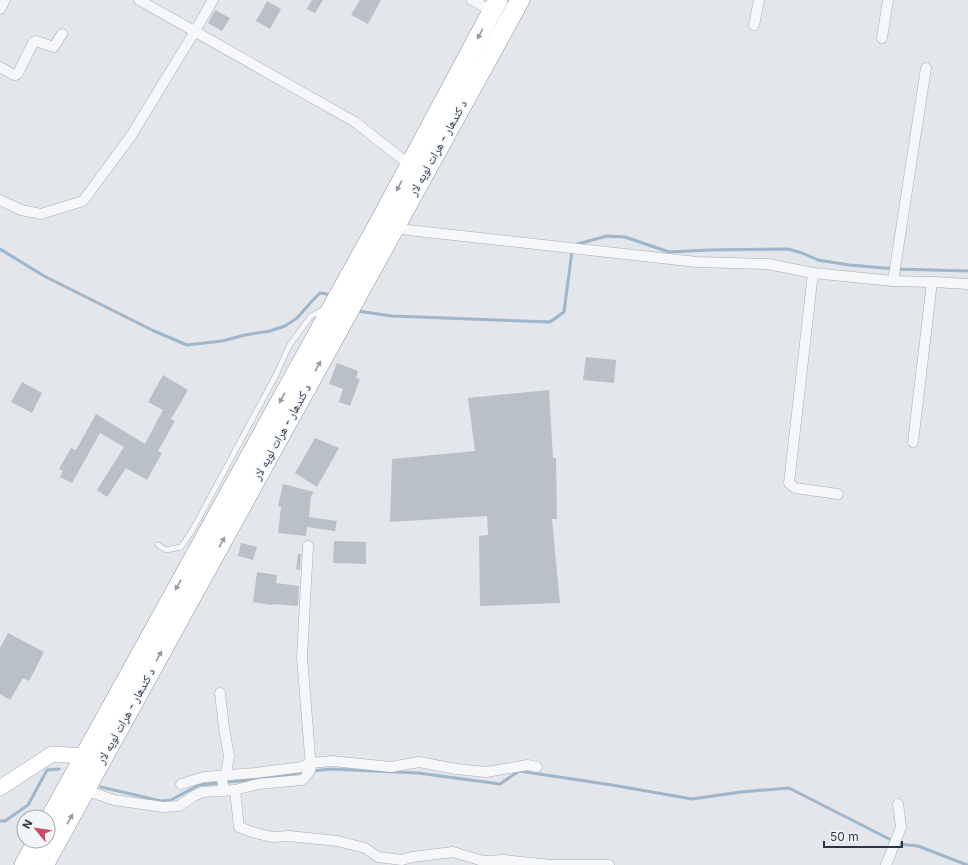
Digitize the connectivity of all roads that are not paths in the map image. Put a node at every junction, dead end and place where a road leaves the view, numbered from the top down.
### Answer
1 (5, 0) edge
2 (139, 0) edge
3 (213, 0) edge
4 (472, 0) edge
5 (520, 0) edge
6 (759, 0) edge
7 (888, 0) edge
8 (495, 6) edge
9 (0, 9) edge
10 (754, 25) dead end
11 (195, 32) junction
12 (62, 34) dead end
13 (882, 38) dead end
14 (0, 67) edge
15 (926, 68) dead end
16 (410, 165) junction
17 (0, 200) edge
18 (388, 223) junction
19 (812, 272) junction
20 (894, 274) junction
21 (932, 282) junction
22 (968, 284) edge
23 (334, 303) junction
24 (913, 442) dead end
25 (838, 494) dead end
26 (158, 545) dead end
27 (308, 546) dead end
28 (200, 565) junction
29 (220, 693) dead end
30 (84, 756) junction
31 (312, 765) junction
32 (537, 767) dead end
33 (224, 783) junction
34 (181, 784) dead end
35 (0, 788) edge
36 (85, 790) junction
37 (235, 790) junction
38 (898, 804) dead end
39 (55, 809) edge
40 (33, 849) edge
41 (24, 865) edge
42 (44, 865) edge
43 (609, 865) edge
44 (886, 865) edge

1 - 9 street
2 - 11 street
3 - 11 street
4 - 8 street
5 - 18 highway, د کندهار - هرات لويه لار
6 - 10 street
7 - 13 street
8 -> 16 highway, د کندهار - هرات لويه لار
11 - 16 street
11 - 17 street
12 - 14 street
15 - 20 street
16 -> 18 highway, د کندهار - هرات لويه لار
18 - 19 street
18 - 23 highway, د کندهار - هرات لويه لار
28 -> 18 highway, د کندهار - هرات لويه لار
19 - 20 street
19 - 25 street
20 - 21 street
21 - 22 street
21 - 24 street
23 - 26 lane
23 -> 28 highway, د کندهار - هرات لويه لار
27 - 31 street
28 -> 30 highway, د کندهار - هرات لويه لار
36 -> 28 highway, د کندهار - هرات لويه لار
29 - 33 street
30 - 35 street
30 - 39 highway, د کندهار - هرات لويه لار
31 - 32 street
31 - 33 street
31 - 37 street
33 - 34 street
33 - 36 street
33 - 37 street
42 -> 36 highway, د کندهار - هرات لويه لار
37 - 43 street
38 - 44 street
40 - 41 highway

